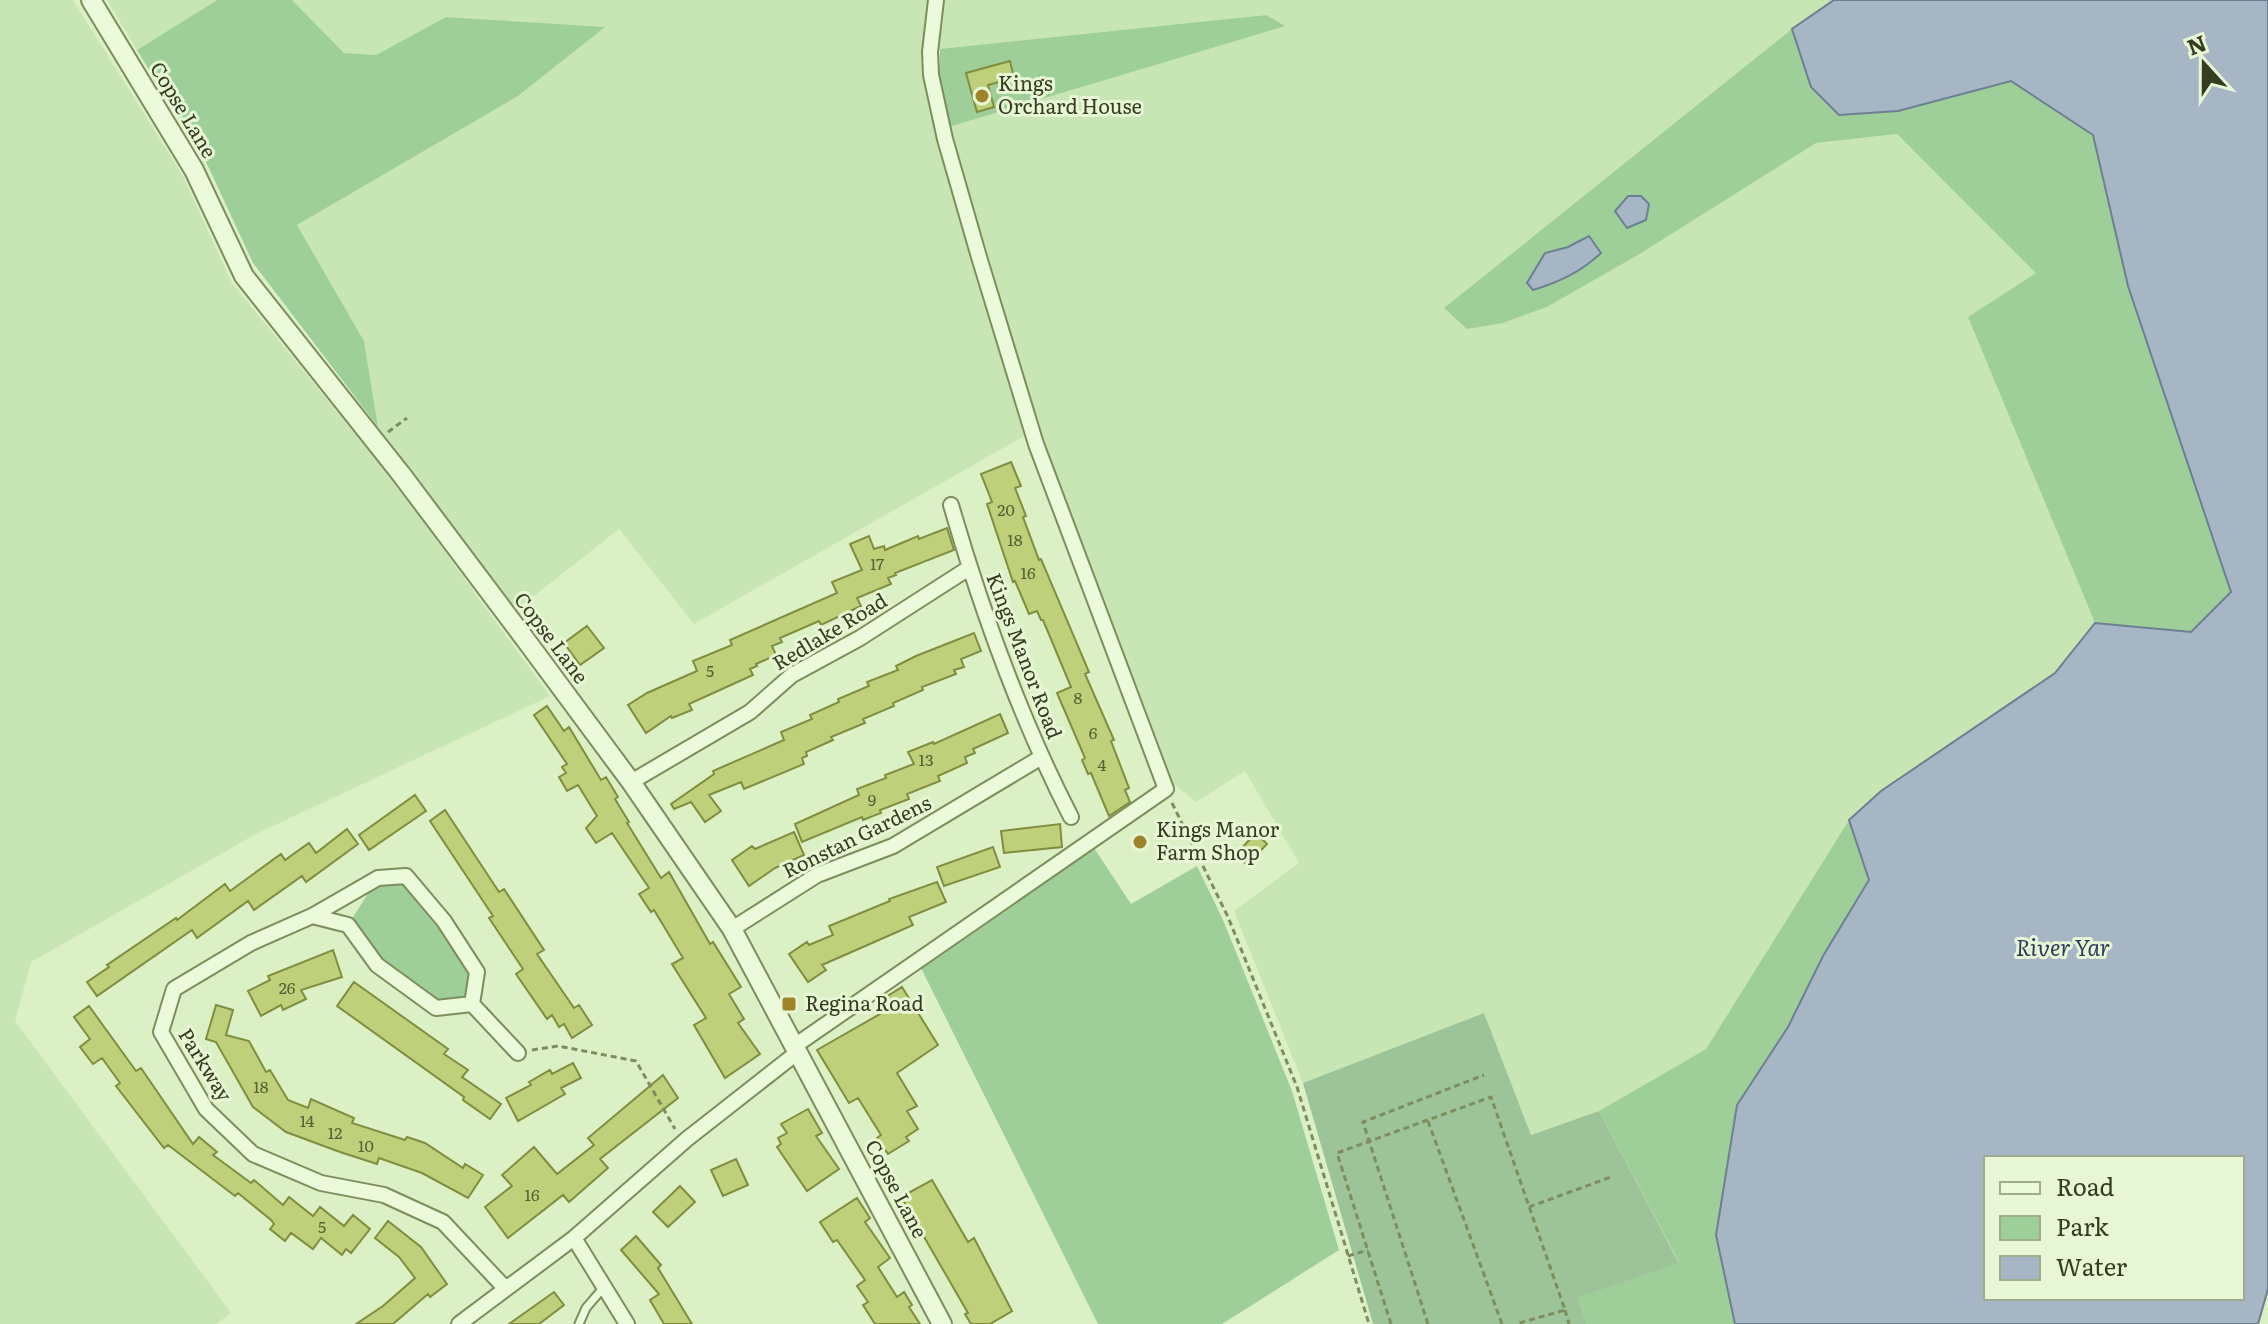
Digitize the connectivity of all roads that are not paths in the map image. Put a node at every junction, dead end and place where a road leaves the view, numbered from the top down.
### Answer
1 (91, 0) edge
2 (936, 0) edge
3 (951, 505) dead end
4 (969, 568) junction
5 (1040, 758) junction
6 (631, 782) junction
7 (1071, 817) dead end
8 (312, 916) junction
9 (732, 929) junction
10 (472, 1004) junction
11 (797, 1048) junction
12 (518, 1053) road end
13 (574, 1238) junction
14 (604, 1287) junction
15 (505, 1288) junction
16 (459, 1324) edge
17 (579, 1324) edge
18 (627, 1324) edge
19 (942, 1324) edge

1 - 6 street, Copse Lane
2 - 11 street
3 - 4 street, Kings Manor Road
4 - 5 street, Kings Manor Road
4 - 6 street, Redlake Road
5 - 7 street, Kings Manor Road
5 - 9 street, Ronstan Gardens
6 - 9 street, Copse Lane
8 - 10 street
8 - 10 street, Parkway
8 - 15 street, Parkway
9 - 11 street, Copse Lane
10 - 12 street
11 - 13 street
11 - 19 street, Copse Lane
13 - 14 street
13 - 15 street
14 - 17 lane
14 - 18 street
15 - 16 street

